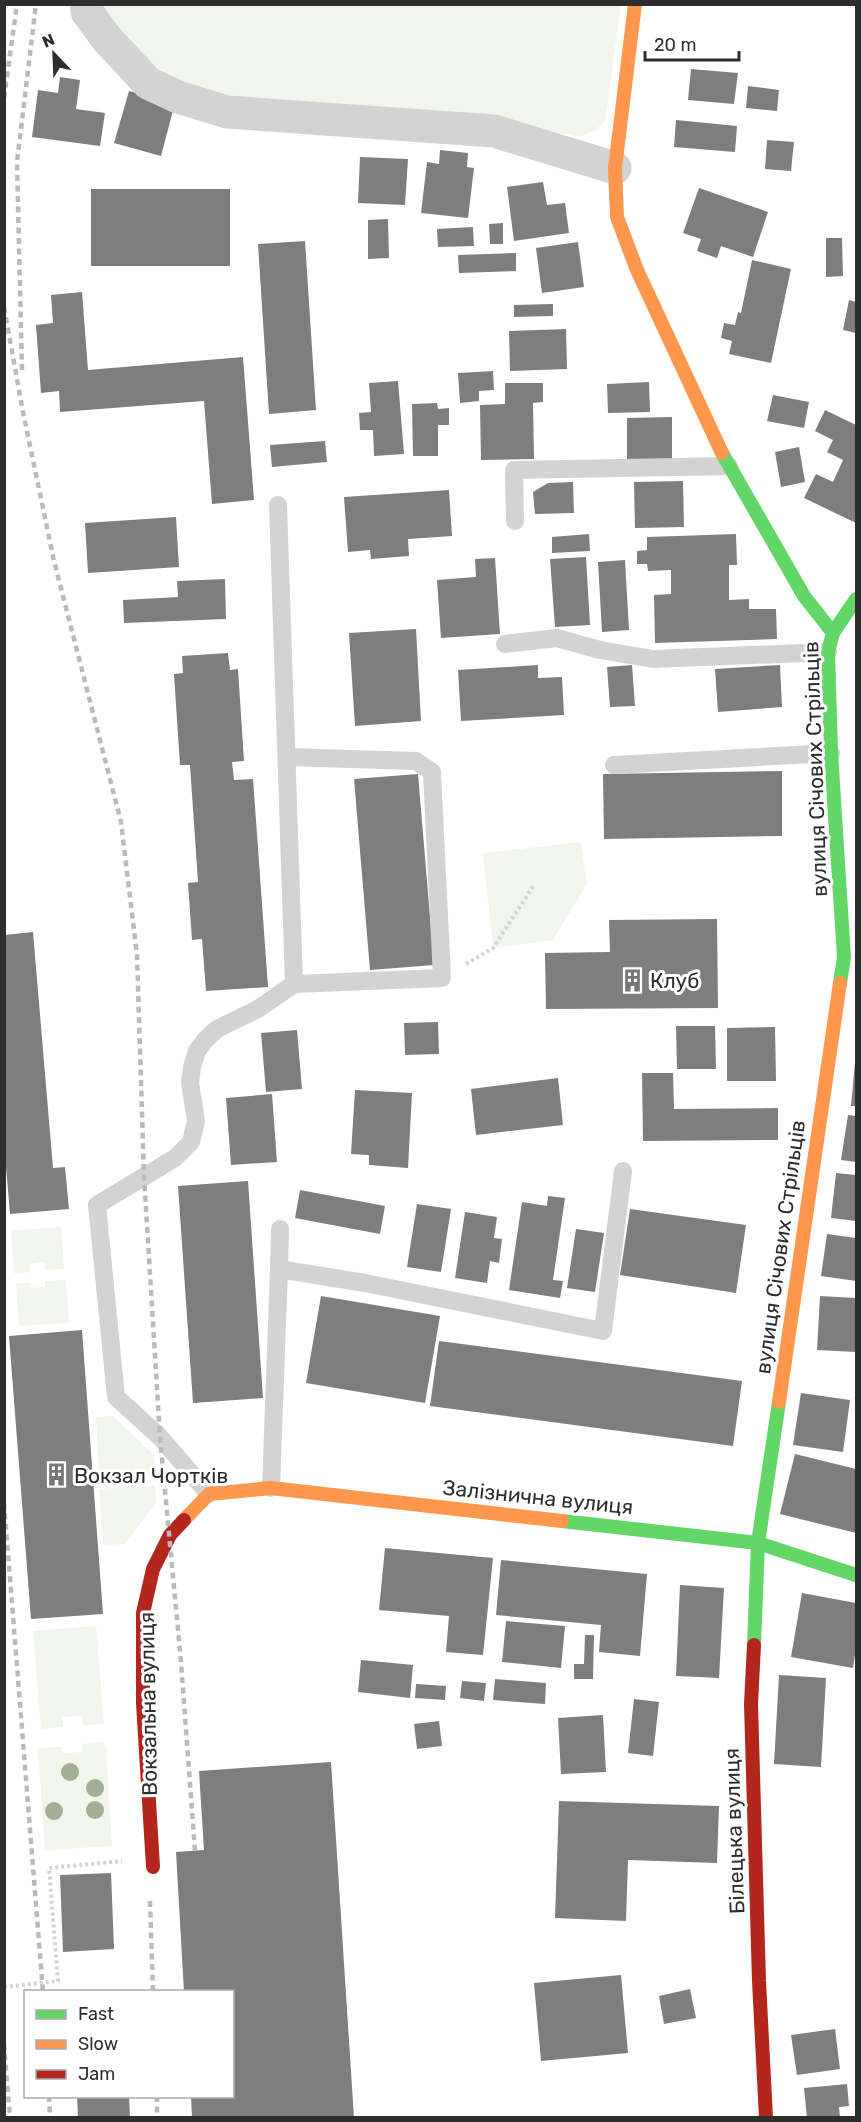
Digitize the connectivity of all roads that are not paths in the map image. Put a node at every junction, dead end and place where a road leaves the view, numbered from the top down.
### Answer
1 (86, 4) edge
2 (635, 4) edge
3 (615, 168) junction
4 (729, 466) junction
5 (278, 505) dead end
6 (515, 520) dead end
7 (856, 598) edge
8 (833, 633) junction
9 (506, 644) dead end
10 (828, 652) junction
11 (831, 753) junction
12 (287, 757) junction
13 (614, 765) dead end
14 (850, 961) edge
15 (294, 984) junction
16 (623, 1171) dead end
17 (280, 1229) dead end
18 (279, 1269) junction
19 (271, 1488) junction
20 (210, 1494) junction
21 (758, 1543) junction
22 (856, 1575) edge
23 (153, 1863) road end
24 (766, 2118) edge

1 - 3 street
2 - 3 street, вулиця Січових Стрільців
3 - 4 street, вулиця Січових Стрільців
4 - 6 lane
4 - 8 street, вулиця Січових Стрільців
5 - 12 lane
7 - 8 street
8 - 10 street, вулиця Січових Стрільців
9 - 10 lane
10 - 11 street, вулиця Січових Стрільців
11 - 13 lane
11 - 14 street, вулиця Січових Стрільців
12 - 15 lane
12 - 15 lane
14 - 21 street, вулиця Січових Стрільців
15 - 20 lane
16 - 18 lane
17 - 18 lane
18 - 19 lane
19 - 20 street, Залізнична вулиця
19 - 21 street, Залізнична вулиця
20 - 23 street, Вокзальна вулиця
21 - 22 street, Залізнична вулиця
21 - 24 street, Білецька вулиця

